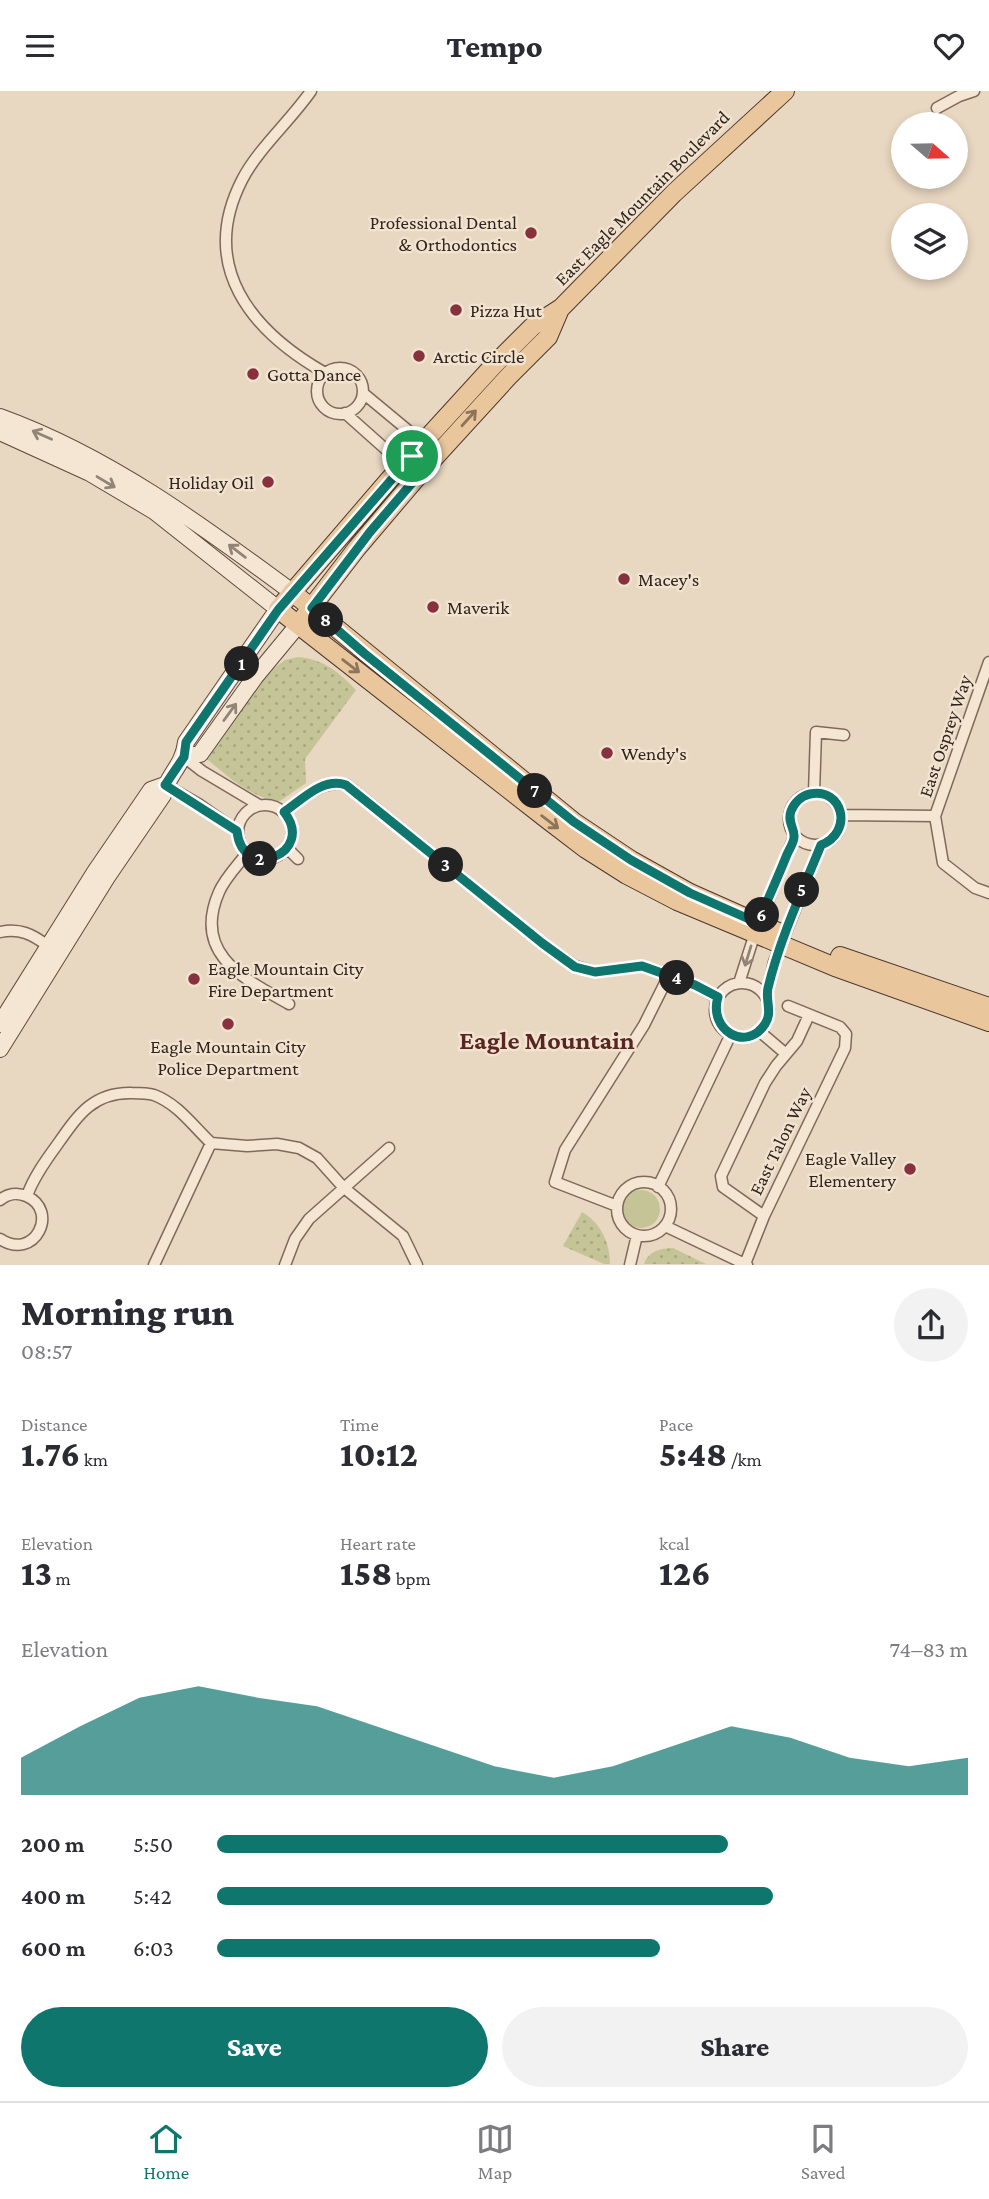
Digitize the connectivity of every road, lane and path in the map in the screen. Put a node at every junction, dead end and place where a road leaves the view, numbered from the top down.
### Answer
1 (311, 91) edge
2 (785, 91) edge
3 (974, 91) edge
4 (937, 108) dead end
5 (325, 373) junction
6 (363, 393) junction
7 (345, 413) junction
8 (0, 417) edge
9 (0, 432) edge
10 (414, 458) junction
11 (292, 592) junction
12 (312, 608) junction
13 (278, 610) junction
14 (298, 625) junction
15 (989, 662) edge
16 (844, 735) dead end
17 (184, 757) junction
18 (165, 785) junction
19 (814, 793) junction
20 (259, 805) junction
21 (284, 812) junction
22 (841, 815) junction
23 (935, 816) junction
24 (237, 831) junction
25 (795, 835) junction
26 (821, 845) junction
27 (287, 848) junction
28 (247, 853) junction
29 (298, 859) dead end
30 (989, 893) edge
31 (756, 929) junction
32 (0, 932) edge
33 (783, 940) junction
34 (48, 946) junction
35 (669, 975) junction
36 (739, 983) junction
37 (718, 997) junction
38 (766, 997) junction
39 (289, 1004) dead end
40 (788, 1006) dead end
41 (989, 1007) edge
42 (809, 1015) junction
43 (989, 1022) edge
44 (0, 1024) edge
45 (759, 1031) junction
46 (732, 1034) junction
47 (0, 1049) edge
48 (786, 1054) junction
49 (211, 1143) junction
50 (388, 1148) dead end
51 (343, 1187) junction
52 (658, 1187) junction
53 (2, 1196) edge
54 (27, 1196) junction
55 (617, 1206) junction
56 (764, 1216) junction
57 (664, 1226) junction
58 (637, 1235) junction
59 (1, 1241) edge
60 (746, 1264) edge
61 (154, 1265) edge
62 (285, 1265) edge
63 (417, 1265) edge
64 (630, 1265) edge

1 - 5 street
2 - 10 main road, East Eagle Mountain Boulevard
3 - 4 street
5 - 6 street
5 - 7 street
6 - 7 street
6 - 10 street
7 - 10 street
11 -> 8 street
9 -> 13 street
10 - 11 main road, East Eagle Mountain Boulevard
10 - 12 main road, East Eagle Mountain Boulevard
11 - 12 main road
11 - 13 main road, East Eagle Mountain Boulevard
12 - 14 main road, East Eagle Mountain Boulevard
12 - 31 main road
13 - 14 main road
13 - 17 street, East Eagle Mountain Boulevard
17 -> 14 street, East Eagle Mountain Boulevard
14 -> 31 main road
15 - 23 street, East Osprey Way
16 - 19 street
17 - 18 street, East Eagle Mountain Boulevard
17 - 20 street
18 - 24 street
18 - 34 street, East Eagle Mountain Boulevard
18 - 47 street, East Eagle Mountain Boulevard
19 - 22 street
19 - 25 street
20 - 21 street
20 - 24 street
21 - 27 street
21 - 35 street
22 - 23 street
22 - 26 street
23 - 30 street, East Osprey Way
24 - 28 street
25 - 26 street
25 - 31 street
26 - 33 street
27 - 28 street
27 - 29 street
28 - 39 street
31 - 33 main road
31 -> 36 street
32 - 34 street
33 - 38 street
33 - 41 main road
33 - 43 main road
34 - 44 street, East Eagle Mountain Boulevard
35 - 37 street
35 - 55 street
36 - 37 street
36 - 38 street
37 - 46 street
38 - 45 street
40 - 42 street
42 - 48 street
42 - 56 street, East Talon Way
45 - 46 street
45 - 48 street
46 - 52 street
48 - 56 street
49 - 51 street
49 - 54 street
49 - 61 street
50 - 51 street
51 - 62 street
51 - 63 street
52 - 55 street
52 - 57 street
53 - 54 street
54 - 59 street
55 - 58 street
56 - 60 street, East Talon Way
57 - 58 street
57 - 60 street
58 - 64 street

